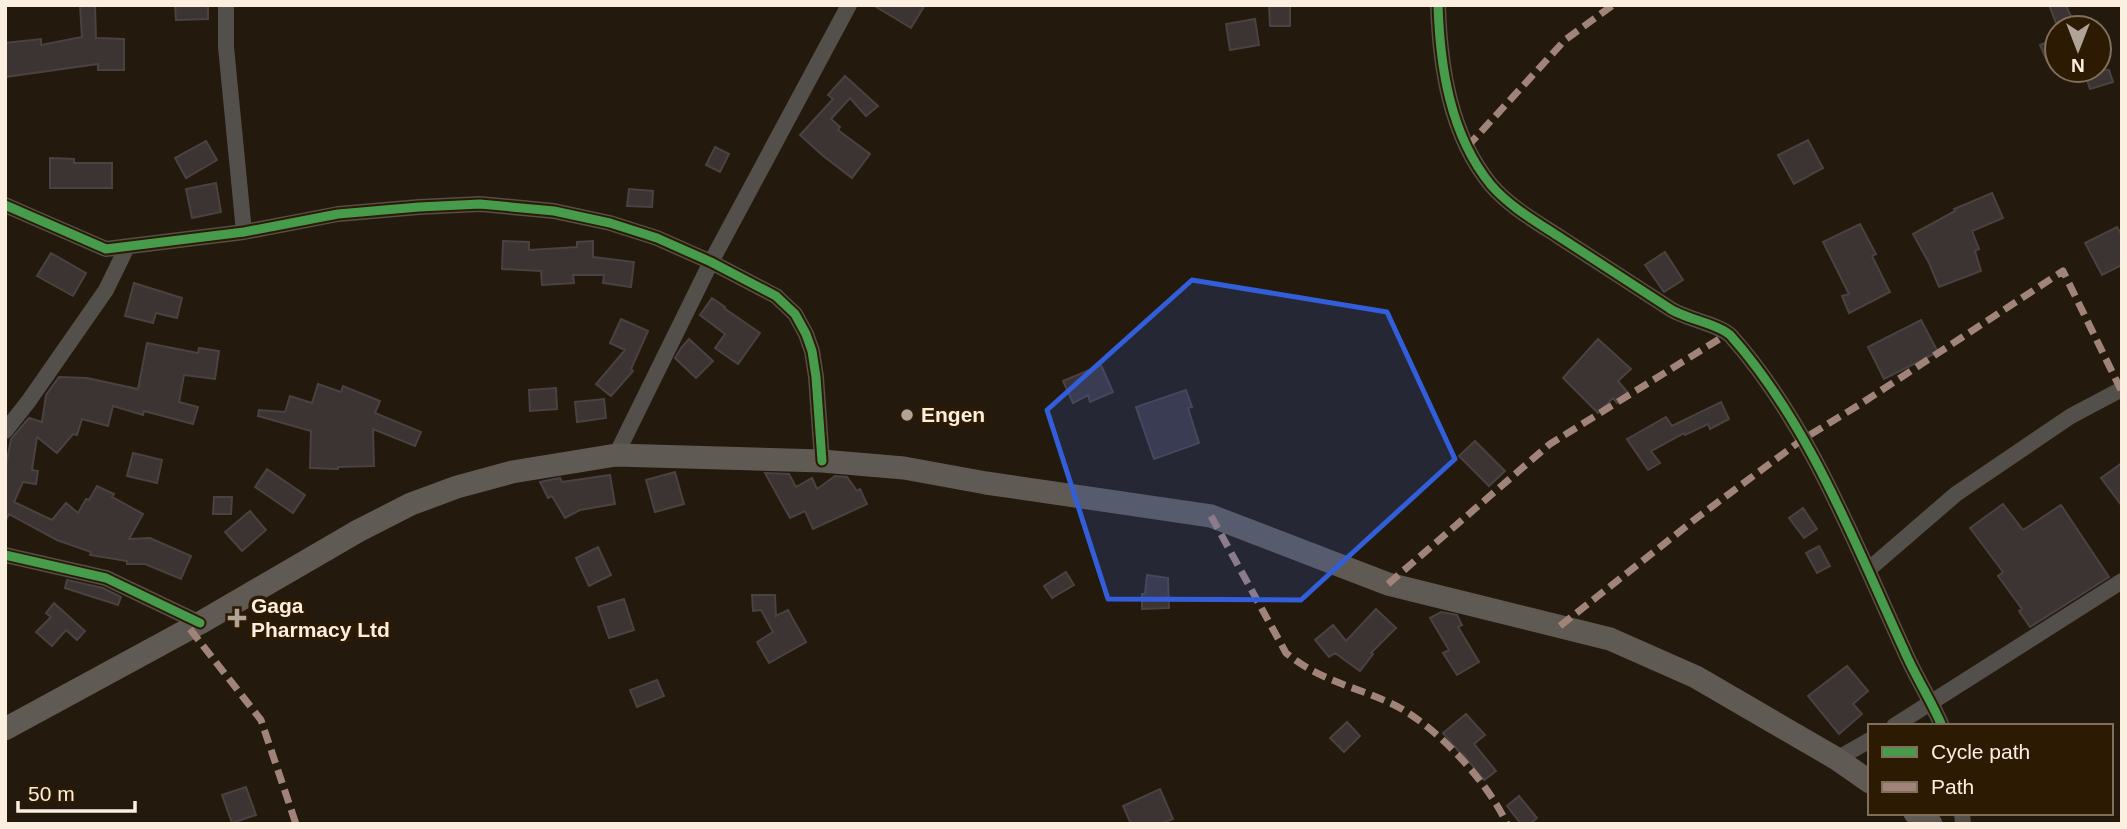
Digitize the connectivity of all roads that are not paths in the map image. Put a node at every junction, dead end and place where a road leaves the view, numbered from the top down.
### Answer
1 (226, 5) edge
2 (849, 5) edge
3 (1438, 5) edge
4 (5, 205) edge
5 (244, 232) junction
6 (127, 247) junction
7 (712, 261) junction
8 (2122, 389) edge
9 (5, 431) edge
10 (616, 456) junction
11 (822, 461) junction
12 (5, 555) edge
13 (1868, 570) junction
14 (2122, 581) edge
15 (200, 623) junction
16 (1932, 703) junction
17 (1897, 724) edge
18 (1941, 724) edge
19 (5, 729) edge
20 (1868, 741) edge
21 (1837, 759) junction
22 (1868, 781) edge

1 - 5 street
2 - 7 street
3 - 13 street
4 - 6 street
5 - 6 street
5 - 7 street
6 - 9 street
7 - 10 street
7 - 11 street
8 - 13 street
10 - 11 main road
10 - 15 main road
11 - 21 main road
12 - 15 street
13 - 16 street
14 - 16 street
15 - 19 main road
16 - 17 street
16 - 18 street
20 - 21 street
21 - 22 main road

